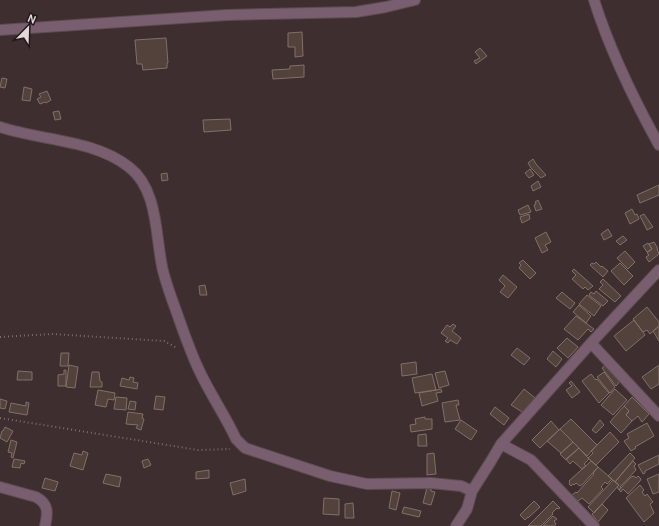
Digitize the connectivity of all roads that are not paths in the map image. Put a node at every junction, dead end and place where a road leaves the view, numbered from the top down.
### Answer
1 (415, 0) edge
2 (594, 0) edge
3 (0, 30) edge
4 (0, 127) edge
5 (659, 145) edge
6 (659, 270) edge
7 (591, 343) junction
8 (659, 416) edge
9 (501, 444) junction
10 (0, 487) edge
11 (472, 491) junction
12 (45, 526) edge
13 (456, 526) edge
14 (594, 526) edge

1 - 3 street
2 - 5 street
4 - 11 street
6 - 7 street
7 - 8 street
7 - 9 street
9 - 11 street
9 - 14 street
10 - 12 street
11 - 13 street

